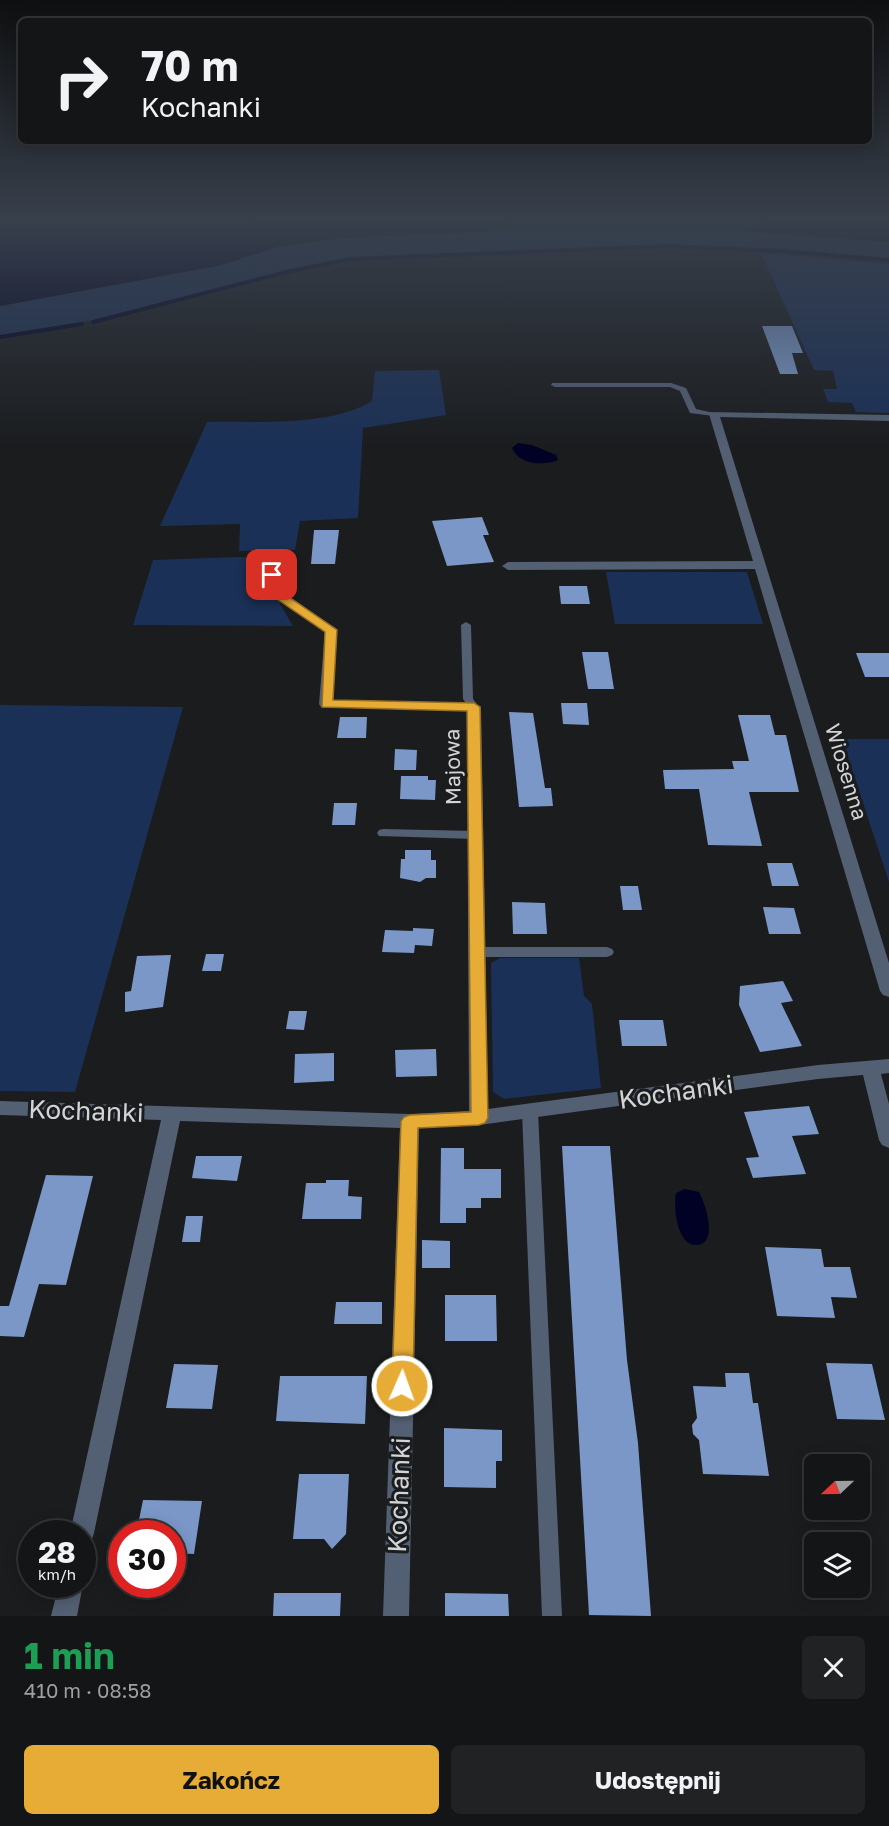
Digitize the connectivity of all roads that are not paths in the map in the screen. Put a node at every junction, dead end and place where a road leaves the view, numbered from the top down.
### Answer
1 (555, 385) dead end
2 (714, 414) junction
3 (889, 418) edge
4 (264, 554) dead end
5 (760, 565) junction
6 (508, 566) dead end
7 (466, 625) dead end
8 (474, 707) junction
9 (383, 833) dead end
10 (475, 835) junction
11 (477, 952) junction
12 (607, 952) dead end
13 (889, 991) edge
14 (880, 1067) edge
15 (0, 1108) edge
16 (530, 1112) junction
17 (172, 1114) junction
18 (479, 1118) junction
19 (410, 1121) junction
20 (889, 1140) edge
21 (85, 1520) edge
22 (68, 1598) edge
23 (64, 1616) edge
24 (396, 1616) edge
25 (552, 1616) edge

1 - 2 lane
2 - 3 street
2 - 5 street, Wiosenna
4 - 8 street, Majowa
5 - 6 street
5 - 13 street, Wiosenna
7 - 8 lane
8 - 10 street, Majowa
9 - 10 lane
10 - 11 street, Majowa
11 - 12 lane
11 - 18 street, Majowa
14 - 16 street, Kochanki
14 - 20 street, Kochanki
15 - 17 street, Kochanki
16 - 18 street, Kochanki
16 - 25 lane
17 - 19 street, Kochanki
17 - 21 street, Kochanki
18 - 19 street, Kochanki
19 - 24 street, Kochanki
22 - 23 street

